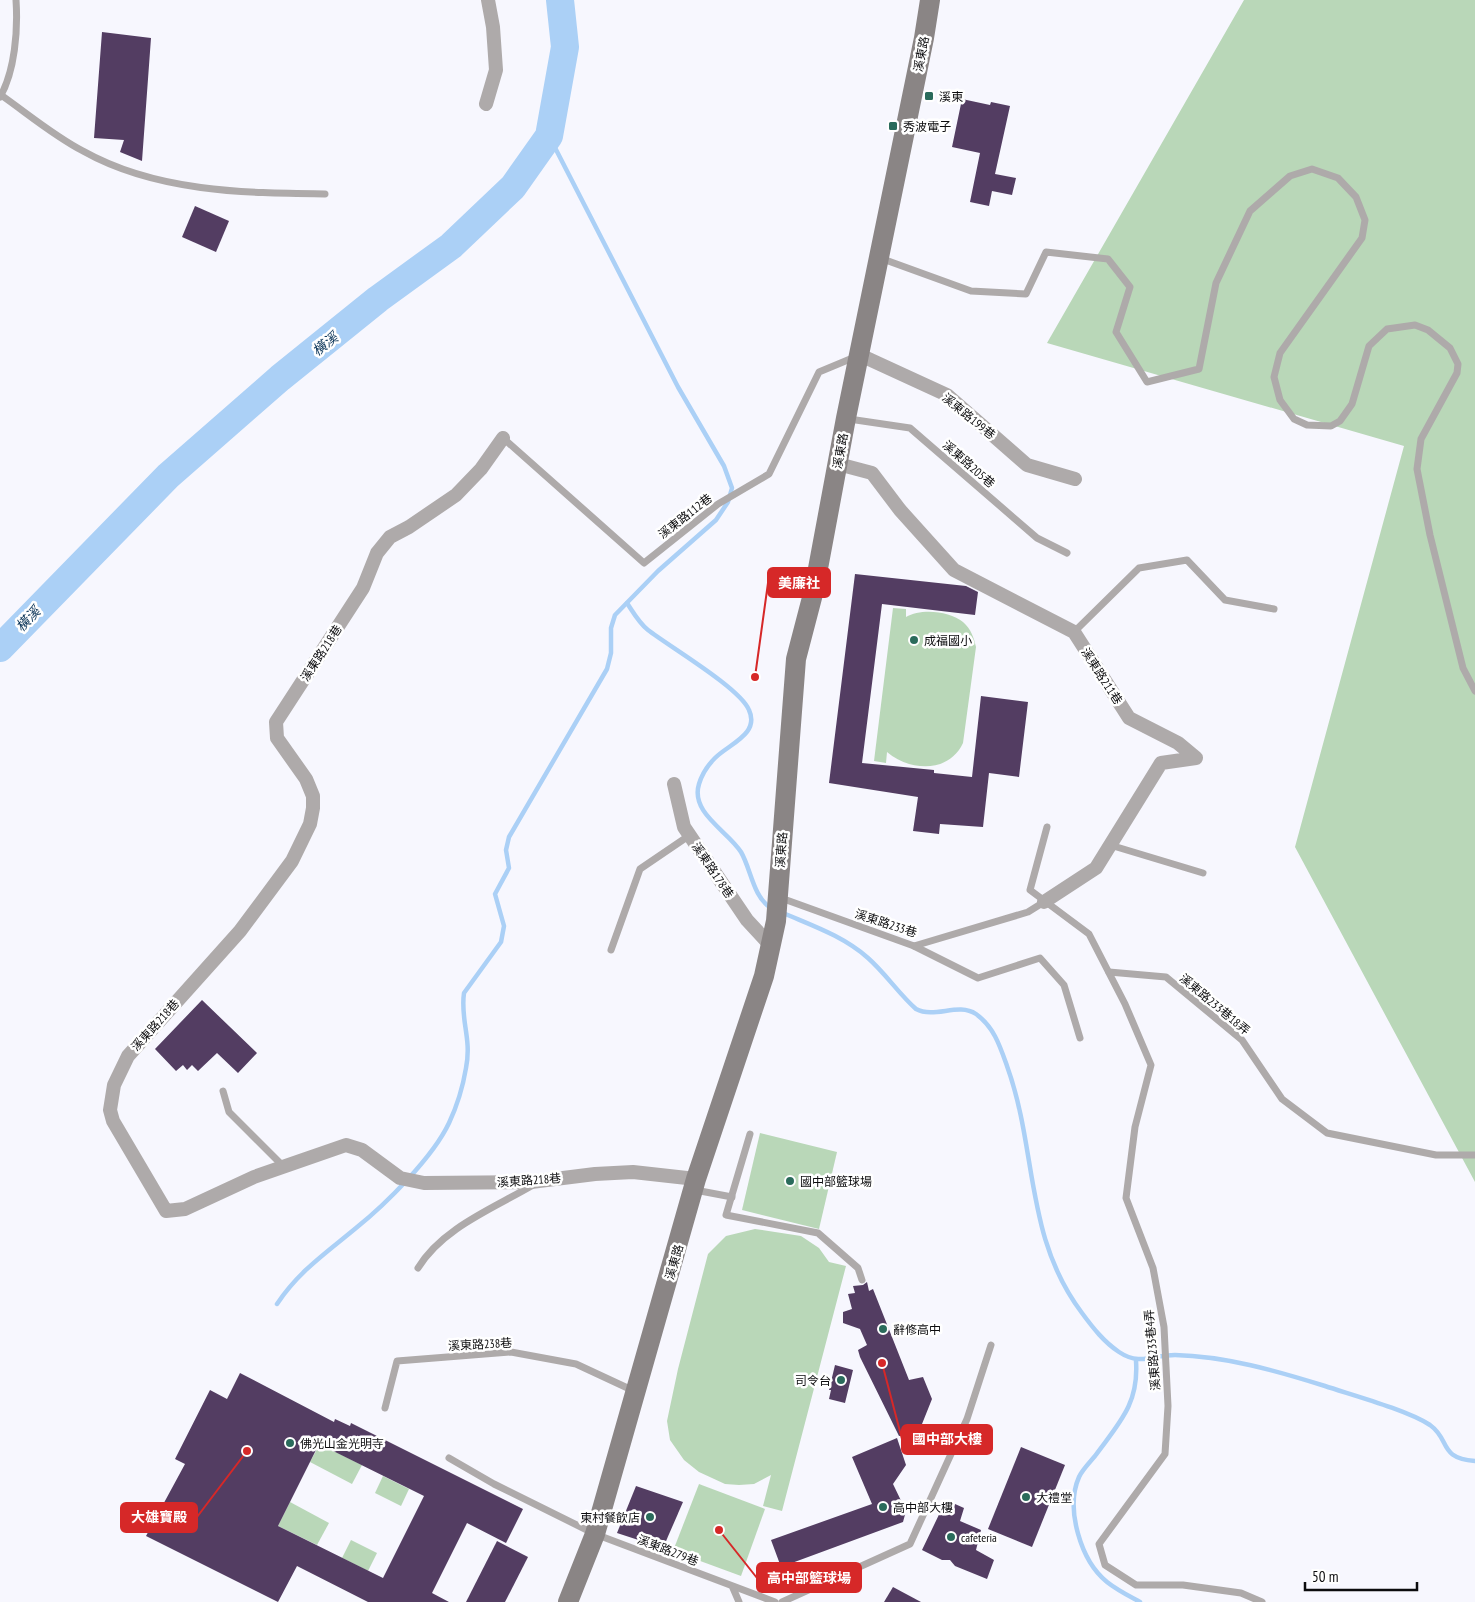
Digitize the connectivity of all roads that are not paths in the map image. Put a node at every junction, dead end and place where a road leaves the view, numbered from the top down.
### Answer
1 (16, 0) edge
2 (488, 0) edge
3 (930, 0) edge
4 (0, 96) edge
5 (486, 104) dead end
6 (325, 194) dead end
7 (880, 258) junction
8 (860, 356) junction
9 (846, 418) junction
10 (503, 438) joint
11 (838, 464) junction
12 (1075, 478) dead end
13 (1067, 553) dead end
14 (1274, 609) dead end
15 (1074, 632) junction
16 (1475, 691) edge
17 (674, 784) dead end
18 (1047, 827) dead end
19 (690, 835) junction
20 (1110, 845) junction
21 (1202, 873) dead end
22 (1044, 902) junction
23 (777, 907) junction
24 (771, 946) junction
25 (914, 946) junction
26 (611, 950) dead end
27 (1108, 972) junction
28 (1080, 1038) dead end
29 (223, 1091) dead end
30 (750, 1134) dead end
31 (1475, 1155) edge
32 (284, 1167) junction
33 (540, 1181) junction
34 (695, 1184) junction
35 (732, 1198) junction
36 (418, 1268) dead end
37 (862, 1280) dead end
38 (990, 1346) dead end
39 (637, 1392) junction
40 (385, 1408) dead end
41 (449, 1458) dead end
42 (594, 1534) junction
43 (734, 1588) junction
44 (772, 1601) edge
45 (568, 1602) edge
46 (739, 1602) edge
47 (782, 1602) edge
48 (1262, 1602) edge

1 - 4 lane
2 - 5 street
3 - 7 main road, 溪東路
4 - 6 lane
7 - 8 main road, 溪東路
7 - 16 lane
8 - 9 main road, 溪東路
8 - 10 lane, 溪東路112巷
8 - 12 street, 溪東路199巷
9 - 11 main road, 溪東路
9 - 13 lane, 溪東路205巷
10 - 32 street, 溪東路218巷
11 - 15 street
11 - 23 main road, 溪東路
14 - 15 lane
15 - 20 street, 溪東路211巷
17 - 19 street, 溪東路178巷
18 - 22 lane
19 - 24 street, 溪東路178巷
19 - 26 lane
20 - 21 lane
20 - 22 street, 溪東路211巷
22 - 25 lane, 溪東路233巷
22 - 27 lane, 溪東路233巷4弄
23 - 24 main road, 溪東路
23 - 25 lane, 溪東路233巷
24 - 34 main road, 溪東路
25 - 28 lane
27 - 31 lane, 溪東路233巷18弄
27 - 48 lane, 溪東路233巷4弄
29 - 32 lane
30 - 35 lane
32 - 33 street, 溪東路218巷
33 - 34 street, 溪東路218巷
33 - 36 lane
34 - 35 lane
34 - 39 main road, 溪東路
35 - 37 lane
38 - 47 lane
39 - 40 lane, 溪東路238巷
39 - 42 main road, 溪東路
41 - 42 lane, 溪東路279巷
42 - 43 lane, 溪東路279巷
42 - 45 main road, 溪東路
43 - 44 lane, 溪東路279巷
43 - 46 lane

